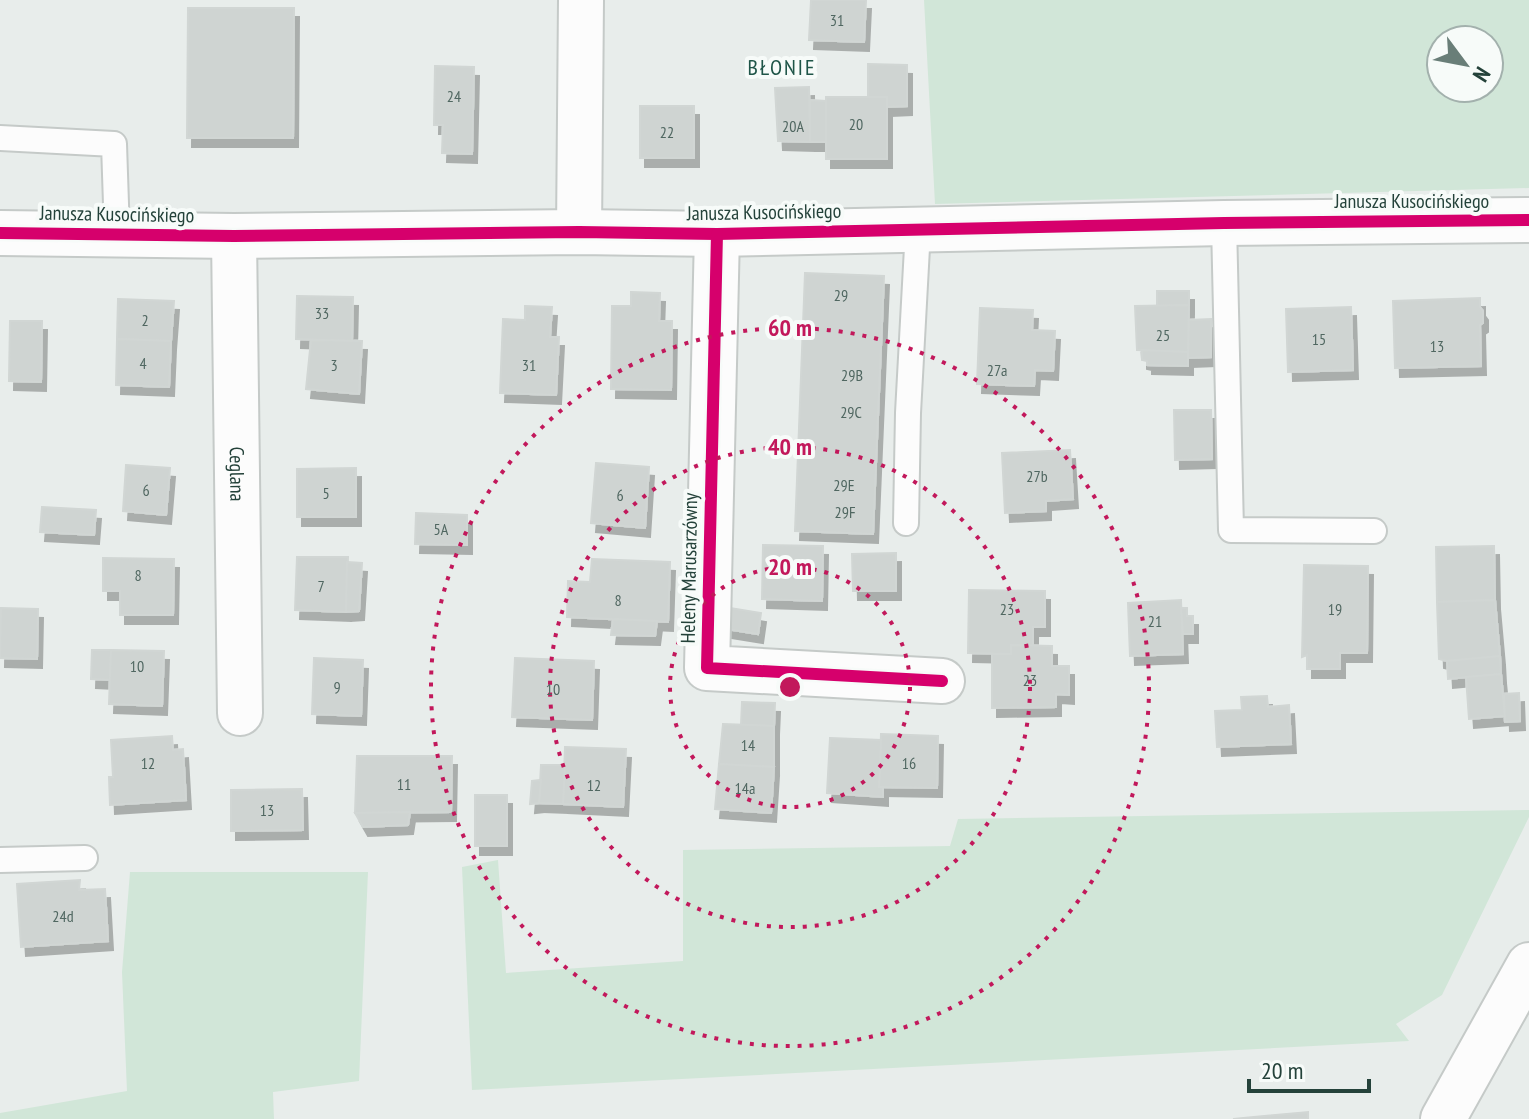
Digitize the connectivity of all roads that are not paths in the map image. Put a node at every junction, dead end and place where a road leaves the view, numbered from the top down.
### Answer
1 (581, 0) edge
2 (0, 138) edge
3 (1529, 220) edge
4 (1224, 223) junction
5 (918, 229) junction
6 (579, 232) junction
7 (0, 233) edge
8 (117, 234) junction
9 (717, 234) junction
10 (234, 236) junction
11 (906, 523) dead end
12 (1374, 531) dead end
13 (942, 681) dead end
14 (240, 713) dead end
15 (85, 858) dead end
16 (0, 860) edge
17 (1529, 965) edge
18 (1443, 1119) edge

1 - 6 street
2 - 8 lane
3 - 4 street, Janusza Kusocińskiego
4 - 5 street, Janusza Kusocińskiego
4 - 12 lane
5 - 9 street, Janusza Kusocińskiego
5 - 11 lane
6 - 9 street, Janusza Kusocińskiego
6 - 10 street, Janusza Kusocińskiego
7 - 8 street, Janusza Kusocińskiego
8 - 10 street, Janusza Kusocińskiego
9 - 13 street, Heleny Marusarzówny
10 - 14 street, Ceglana
15 - 16 lane
17 - 18 street

